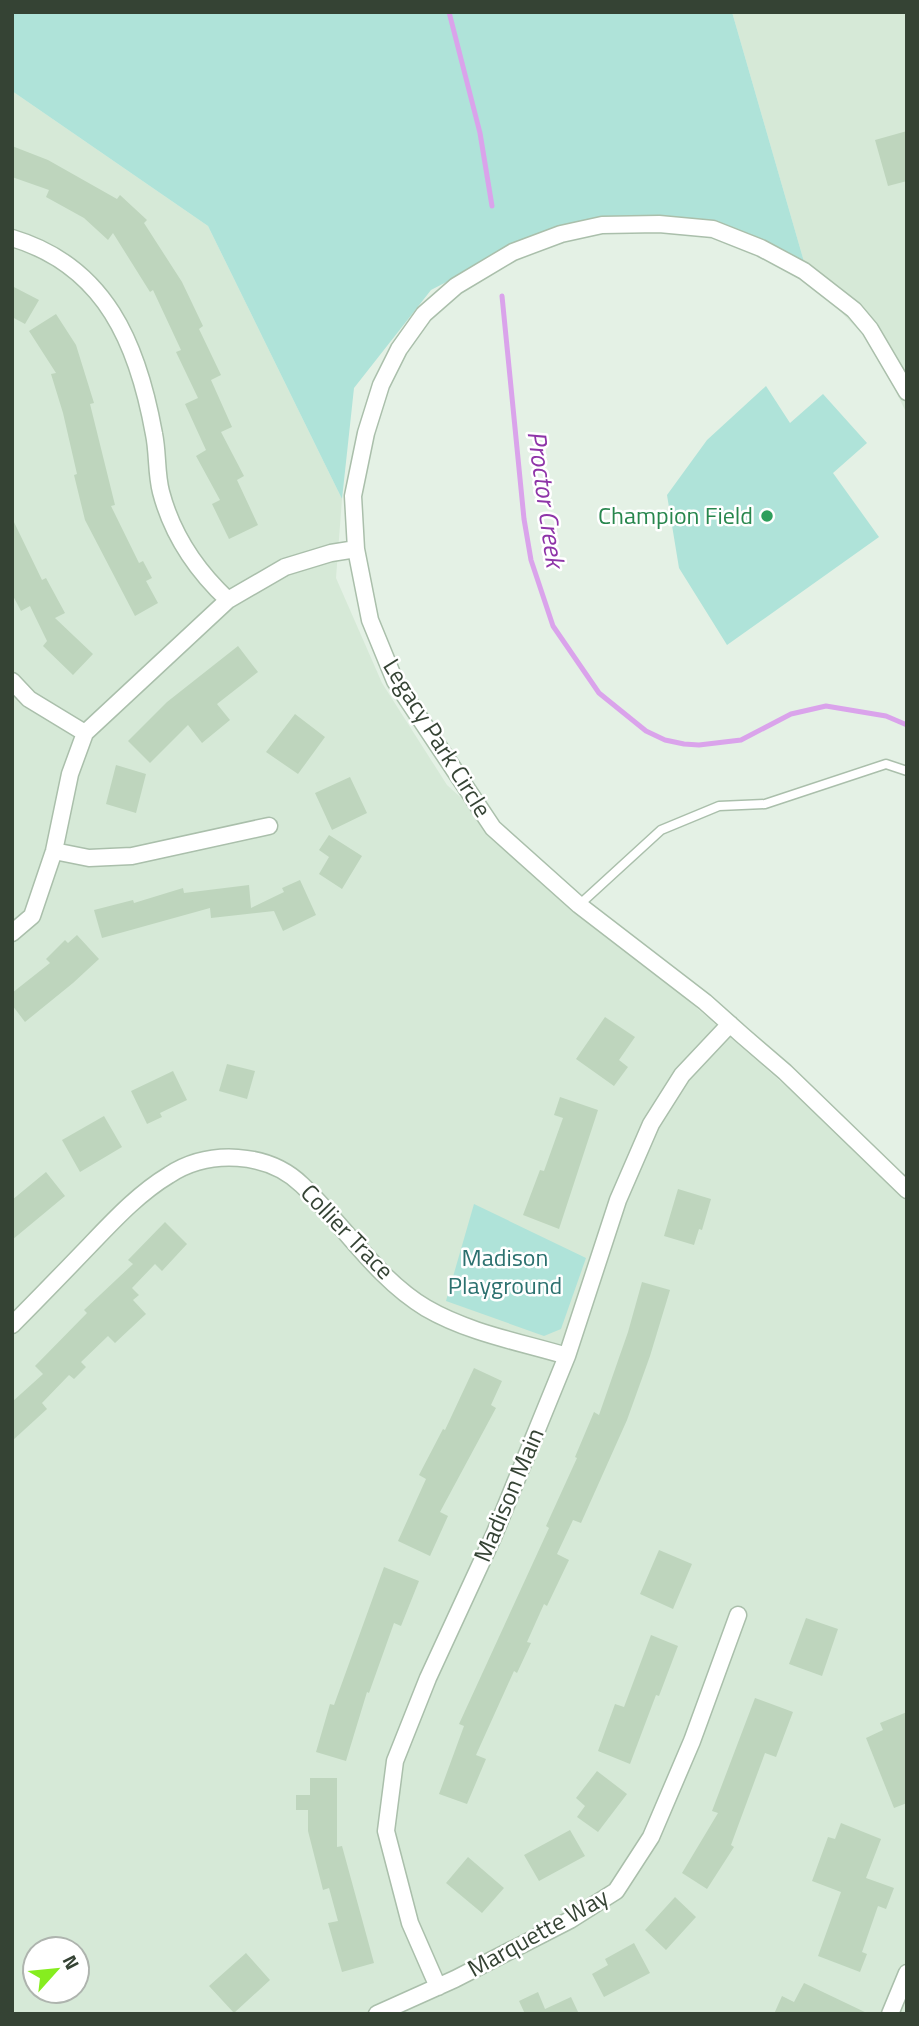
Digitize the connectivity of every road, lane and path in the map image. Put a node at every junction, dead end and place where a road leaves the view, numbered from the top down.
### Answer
1 (12, 238) edge
2 (907, 392) edge
3 (356, 549) junction
4 (228, 600) junction
5 (12, 681) edge
6 (85, 733) junction
7 (907, 771) edge
8 (269, 826) dead end
9 (54, 851) junction
10 (579, 905) junction
11 (12, 933) edge
12 (730, 1024) junction
13 (907, 1190) edge
14 (12, 1325) edge
15 (567, 1356) junction
16 (738, 1615) dead end
17 (907, 1973) edge
18 (438, 1987) junction
19 (377, 2014) edge
20 (890, 2014) edge

1 - 4 street
2 - 3 street, Legacy Park Circle
3 - 4 street
3 - 10 street, Legacy Park Circle
4 - 6 street
5 - 6 street
6 - 9 street
7 - 10 lane
8 - 9 street
9 - 11 street
10 - 12 street, Legacy Park Circle
12 - 13 street, Legacy Park Circle
12 - 15 street, Madison Main
14 - 15 street, Collier Trace
15 - 18 street, Madison Main
16 - 18 street, Marquette Way
17 - 20 street
18 - 19 street, Marquette Way

